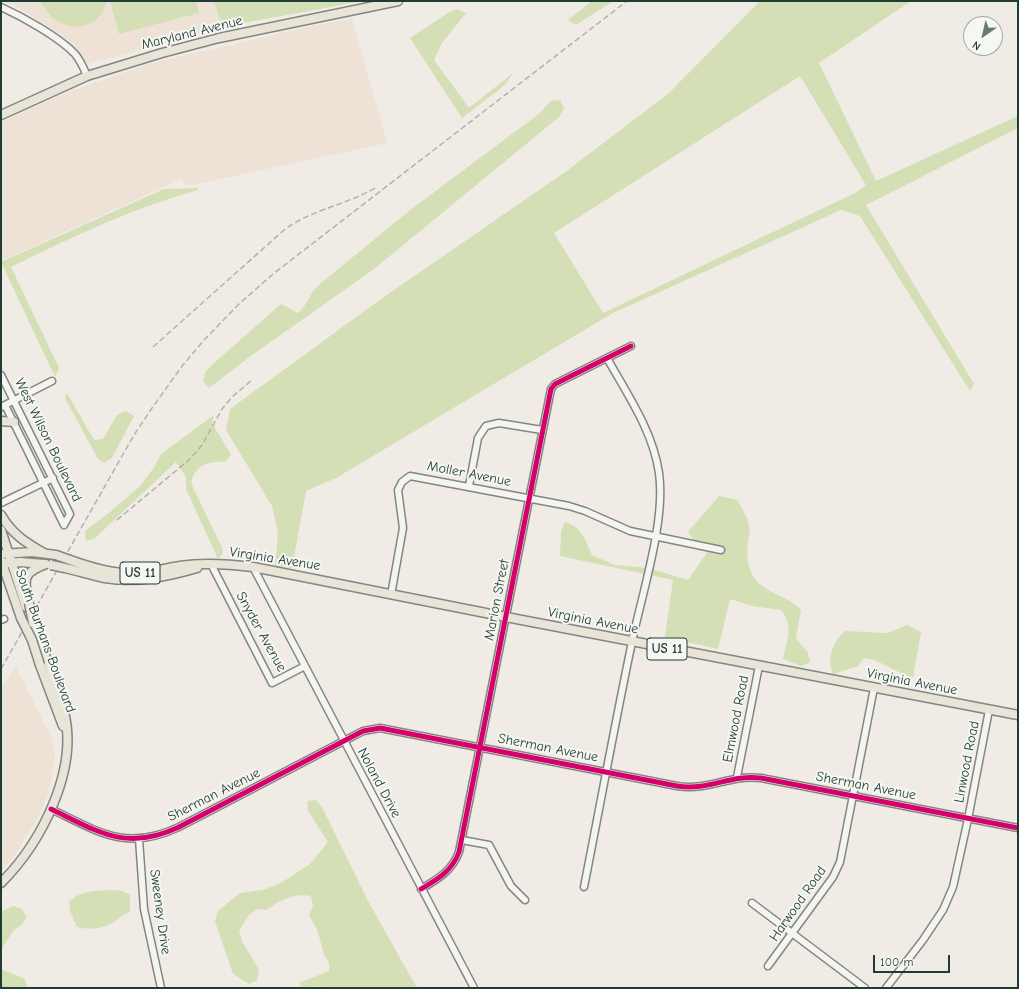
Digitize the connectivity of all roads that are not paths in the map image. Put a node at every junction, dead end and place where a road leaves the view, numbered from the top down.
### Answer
1 (398, 1) edge
2 (1, 7) edge
3 (87, 76) junction
4 (1, 115) edge
5 (631, 346) dead end
6 (607, 358) junction
7 (1, 375) edge
8 (52, 381) dead end
9 (14, 400) junction
10 (3, 406) edge
11 (1, 421) edge
12 (14, 422) junction
13 (542, 430) junction
14 (53, 478) junction
15 (43, 482) junction
16 (469, 486) junction
17 (529, 498) junction
18 (1, 503) edge
19 (1, 515) edge
20 (1, 530) edge
21 (655, 536) junction
22 (721, 550) dead end
23 (44, 553) junction
24 (5, 554) edge
25 (4, 563) edge
26 (48, 564) junction
27 (211, 564) junction
28 (253, 567) junction
29 (391, 595) junction
30 (28, 605) junction
31 (506, 617) junction
32 (632, 642) junction
33 (44, 664) junction
34 (305, 666) junction
35 (759, 666) junction
36 (874, 688) junction
37 (989, 710) junction
38 (1018, 715) edge
39 (344, 741) junction
40 (481, 746) junction
41 (607, 772) junction
42 (737, 777) junction
43 (852, 796) junction
44 (51, 809) junction
45 (968, 819) junction
46 (1018, 828) edge
47 (139, 839) junction
48 (462, 840) junction
49 (1, 883) edge
50 (584, 887) dead end
51 (421, 889) junction
52 (525, 900) dead end
53 (752, 903) dead end
54 (792, 933) junction
55 (768, 966) dead end
56 (161, 988) edge
57 (474, 988) edge
58 (865, 988) edge
59 (886, 988) edge

1 - 3 main road, Maryland Avenue
2 - 3 street
3 - 4 main road, Maryland Avenue
5 - 6 street, Marion Street
6 - 13 street, Marion Street
6 - 21 street
7 - 9 street, West Wilson Boulevard
8 - 9 street
9 - 10 street
9 - 14 street, West Wilson Boulevard
10 - 12 street, West Wilson Boulevard
11 - 12 main road
12 - 15 street, West Wilson Boulevard
13 - 16 street
13 - 17 street, Marion Street
14 - 15 street
14 - 15 street, West Wilson Boulevard
15 - 18 street
16 - 17 street, Moller Avenue
16 - 29 street, Moller Avenue
17 - 21 street, Moller Avenue
17 - 31 street, Marion Street
19 - 23 main road
20 - 24 main road
21 - 22 street, Moller Avenue
21 - 32 street
23 - 24 main road, Virginia Avenue / US 11
23 - 27 main road, Virginia Avenue / US 11, bridge
24 - 25 main road
25 - 26 main road, Virginia Avenue
25 - 30 main road, South Burhans Boulevard
25 - 33 main road, South Burhans Boulevard, bridge
26 - 27 main road, Virginia Avenue / US 11, bridge
26 - 30 main road
27 - 28 main road, Virginia Avenue / US 11
27 - 34 street, Snyder Avenue
28 - 29 main road, Virginia Avenue / US 11
28 - 34 street, Noland Drive
29 - 31 main road, Virginia Avenue / US 11
30 - 33 main road, South Burhans Boulevard, bridge
31 - 32 main road, Virginia Avenue / US 11
31 - 40 street, Marion Street
32 - 35 main road, Virginia Avenue / US 11
32 - 41 street
33 - 44 main road, South Burhans Boulevard
34 - 39 street, Noland Drive
35 - 36 main road, Virginia Avenue / US 11
35 - 42 street, Elmwood Road
36 - 37 main road, Virginia Avenue / US 11
36 - 43 street, Harwood Road
37 - 38 main road, Virginia Avenue / US 11
37 - 45 street, Linwood Road
39 - 40 street, Sherman Avenue
39 - 47 street, Sherman Avenue
39 - 51 street, Noland Drive
40 - 41 street, Sherman Avenue
40 - 48 street, Marion Street
41 - 42 street, Sherman Avenue
41 - 50 street
42 - 43 street, Sherman Avenue
43 - 45 street, Sherman Avenue
43 - 54 street, Harwood Road
44 - 47 street, Sherman Avenue
44 - 49 main road, South Burhans Boulevard
45 - 46 street, Sherman Avenue
45 - 59 street, Linwood Road
47 - 56 street, Sweeney Drive
48 - 51 street, Marion Street
48 - 52 street
51 - 57 street, Noland Drive
53 - 54 street
54 - 55 street, Harwood Road
54 - 58 street

